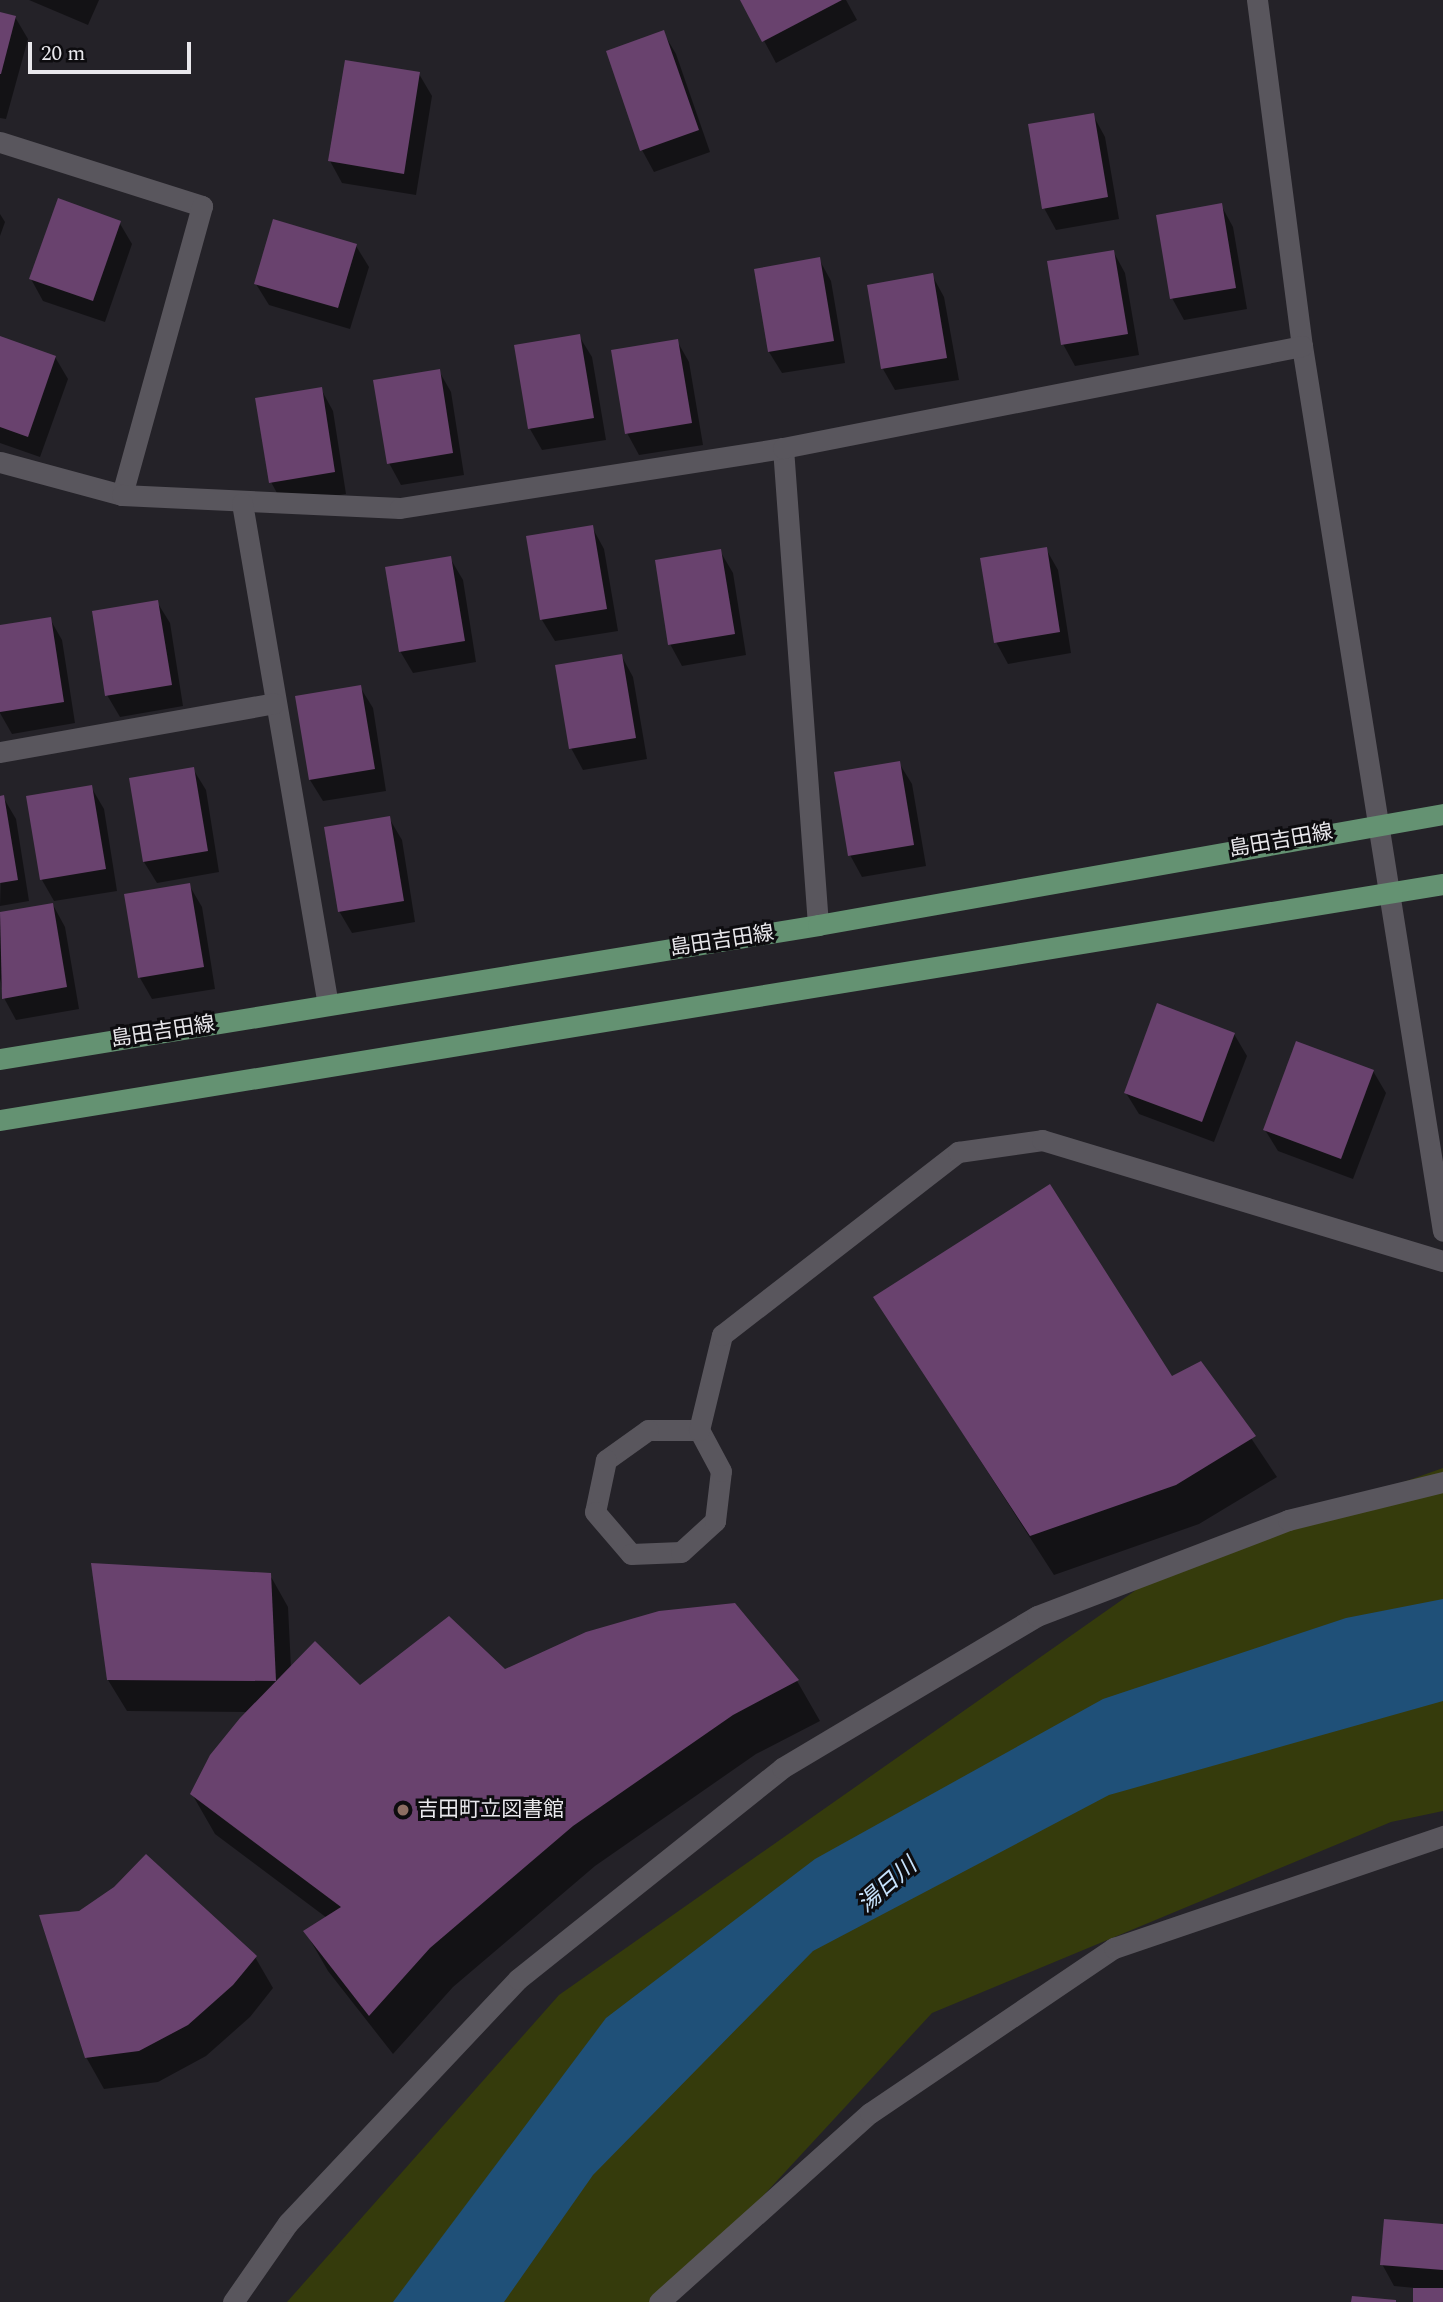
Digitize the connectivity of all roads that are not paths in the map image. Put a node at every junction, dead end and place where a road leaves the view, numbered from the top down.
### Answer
1 (1257, 0) edge
2 (0, 142) edge
3 (1302, 346) junction
4 (783, 447) junction
5 (0, 462) edge
6 (122, 495) junction
7 (242, 503) junction
8 (274, 703) junction
9 (0, 752) edge
10 (1443, 814) edge
11 (1381, 823) junction
12 (1443, 884) edge
13 (1392, 892) junction
14 (818, 925) junction
15 (328, 1005) junction
16 (0, 1059) edge
17 (0, 1120) edge
18 (1443, 1230) edge
19 (1443, 1261) edge
20 (699, 1430) junction
21 (1443, 1482) edge
22 (1443, 1836) edge
23 (233, 2302) edge
24 (659, 2302) edge

1 - 3 street
2 - 6 street
3 - 4 street
3 - 11 street
4 - 7 street
4 - 14 street
5 - 6 street
6 - 7 street
7 - 8 street
8 - 9 street
8 - 15 street
10 - 11 main road, 島田吉田線
11 - 13 street
11 - 14 main road, 島田吉田線
12 - 13 main road
13 - 17 main road
13 - 18 street
14 - 15 main road, 島田吉田線
15 - 16 main road, 島田吉田線
19 - 20 street
20 - 20 street
21 - 23 street
22 - 24 street

